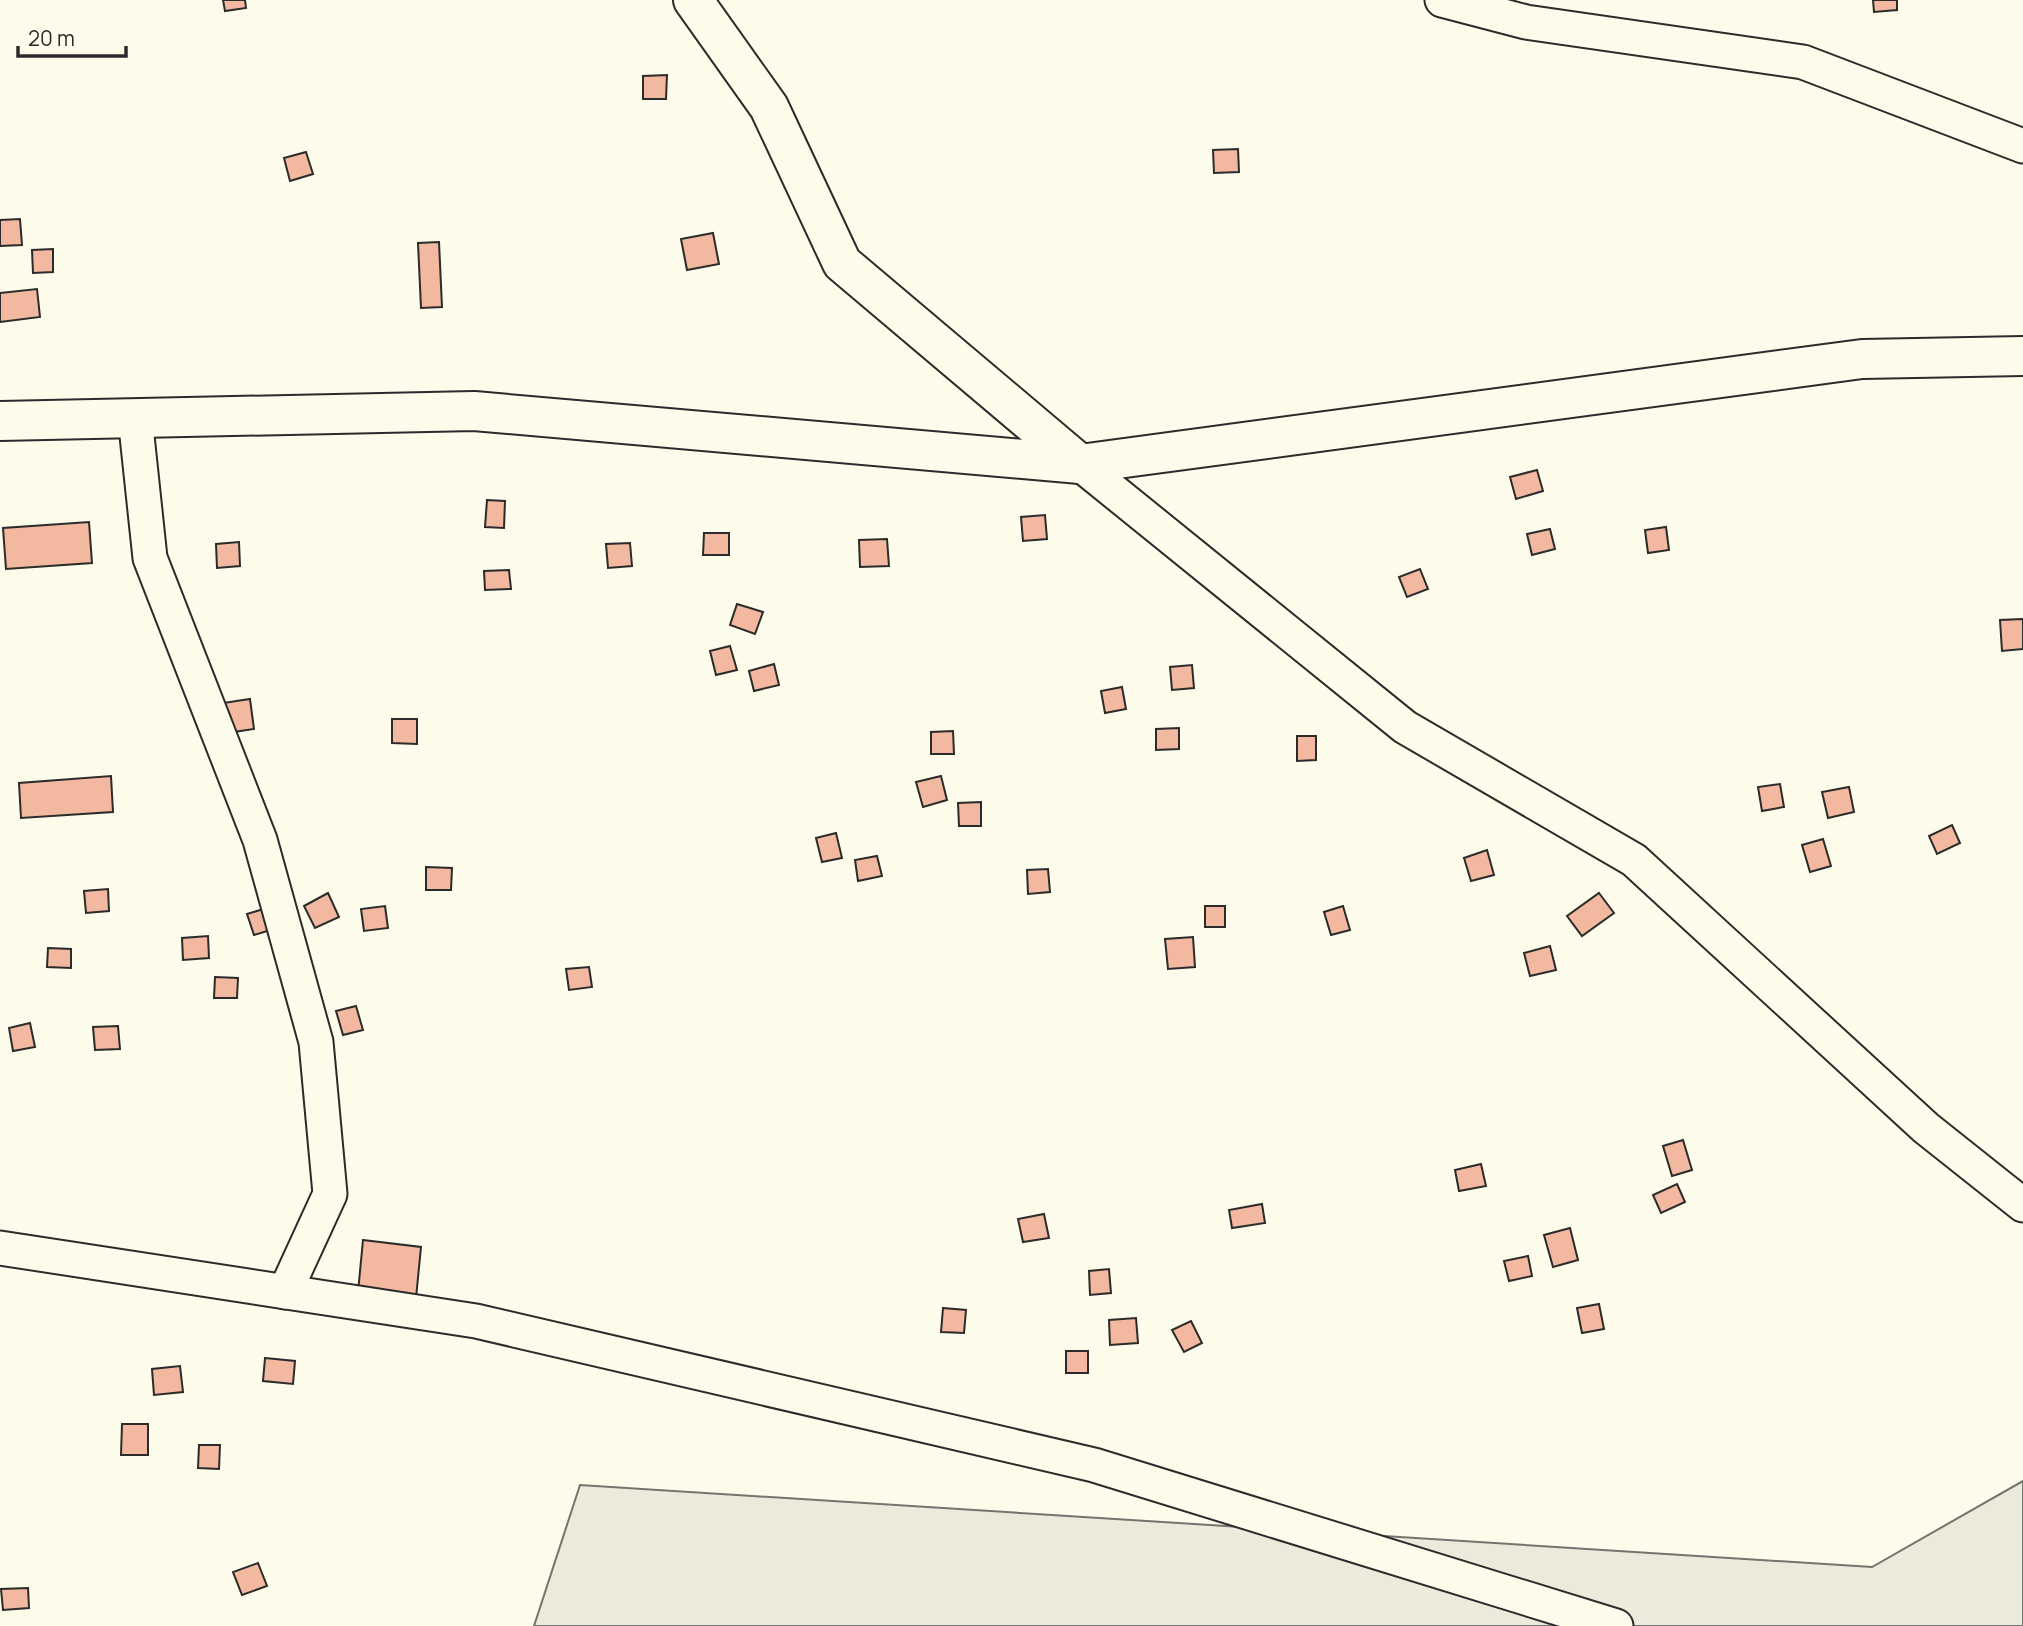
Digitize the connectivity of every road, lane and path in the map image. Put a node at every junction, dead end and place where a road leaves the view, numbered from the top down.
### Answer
1 (692, 0) edge
2 (1442, 0) edge
3 (2023, 146) edge
4 (2023, 356) edge
5 (135, 417) junction
6 (0, 421) edge
7 (1080, 464) junction
8 (2023, 1205) edge
9 (0, 1248) edge
10 (285, 1292) junction
11 (1616, 1626) edge

1 - 7 street
2 - 3 street
4 - 7 street
5 - 6 street
5 - 7 street
5 - 10 street
7 - 8 street
9 - 10 street
10 - 11 street

